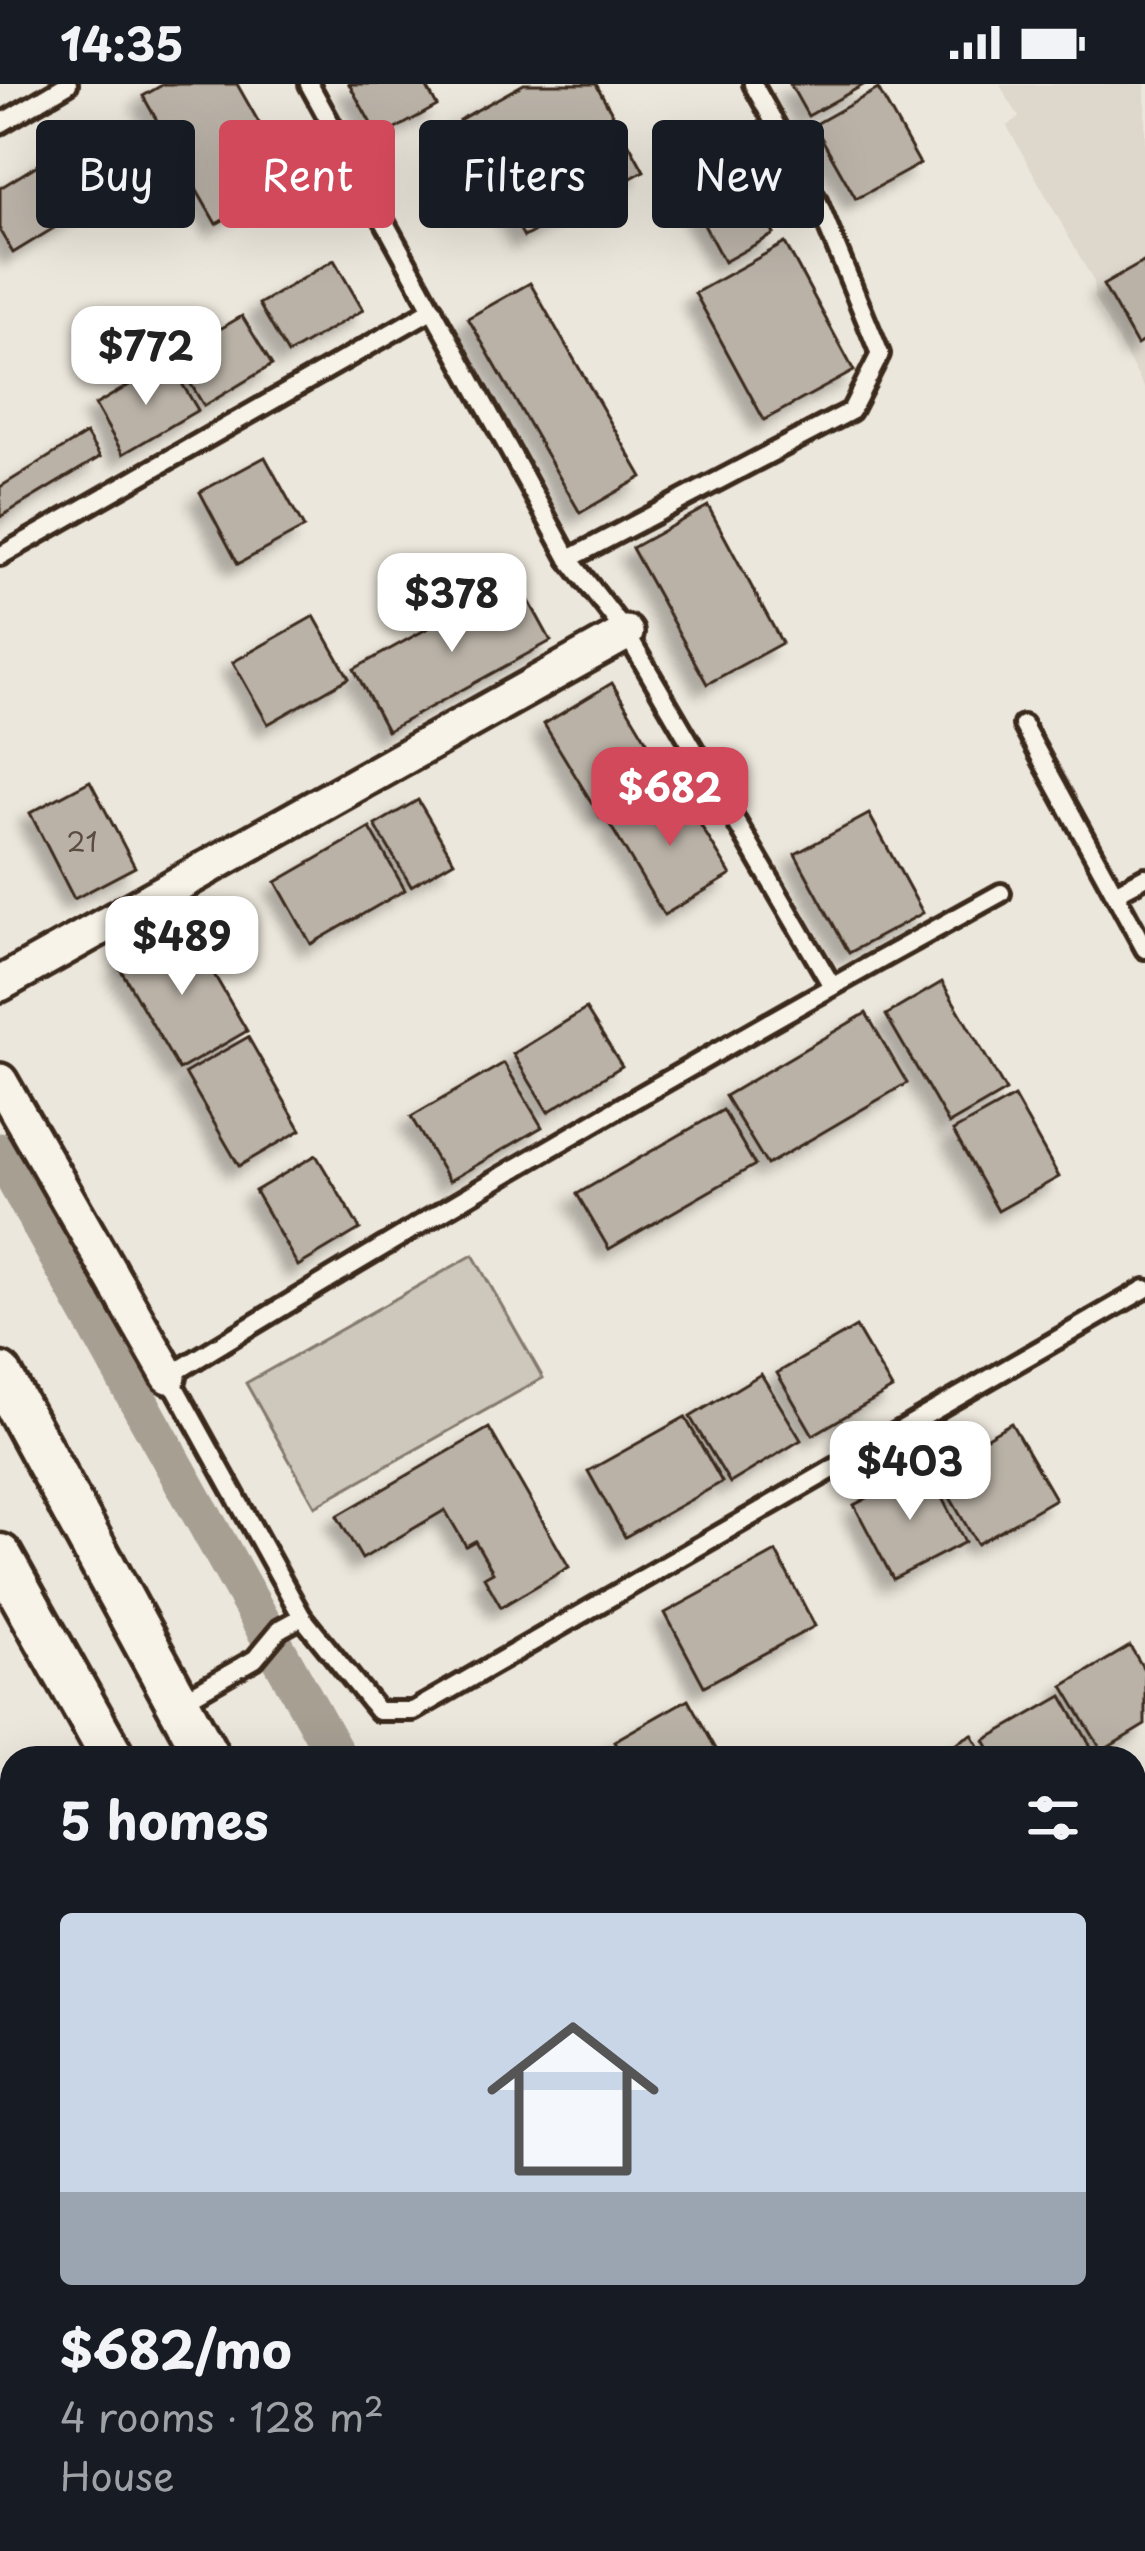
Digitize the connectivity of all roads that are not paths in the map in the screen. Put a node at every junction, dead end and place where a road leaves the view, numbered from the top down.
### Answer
1 (68, 84) edge
2 (308, 84) edge
3 (753, 84) edge
4 (0, 124) edge
5 (433, 309) junction
6 (0, 556) edge
7 (569, 559) junction
8 (626, 633) junction
9 (1023, 725) dead end
10 (1145, 877) edge
11 (1001, 893) dead end
12 (1115, 893) junction
13 (1145, 949) edge
14 (0, 984) edge
15 (832, 986) junction
16 (0, 1081) edge
17 (1145, 1289) edge
18 (169, 1376) junction
19 (1, 1378) edge
20 (0, 1556) edge
21 (302, 1617) junction
22 (178, 1704) junction
23 (106, 1746) edge
24 (201, 1746) edge

1 - 4 lane
2 - 5 lane
3 - 7 lane
5 - 6 lane
5 - 7 lane
7 - 8 lane
8 - 14 street
8 - 15 lane
9 - 12 lane
10 - 12 lane
11 - 15 lane
12 - 13 lane
15 - 18 lane
16 - 18 street
17 - 21 lane
18 - 21 lane
19 - 22 street
20 - 23 street
21 - 22 lane
22 - 24 street

